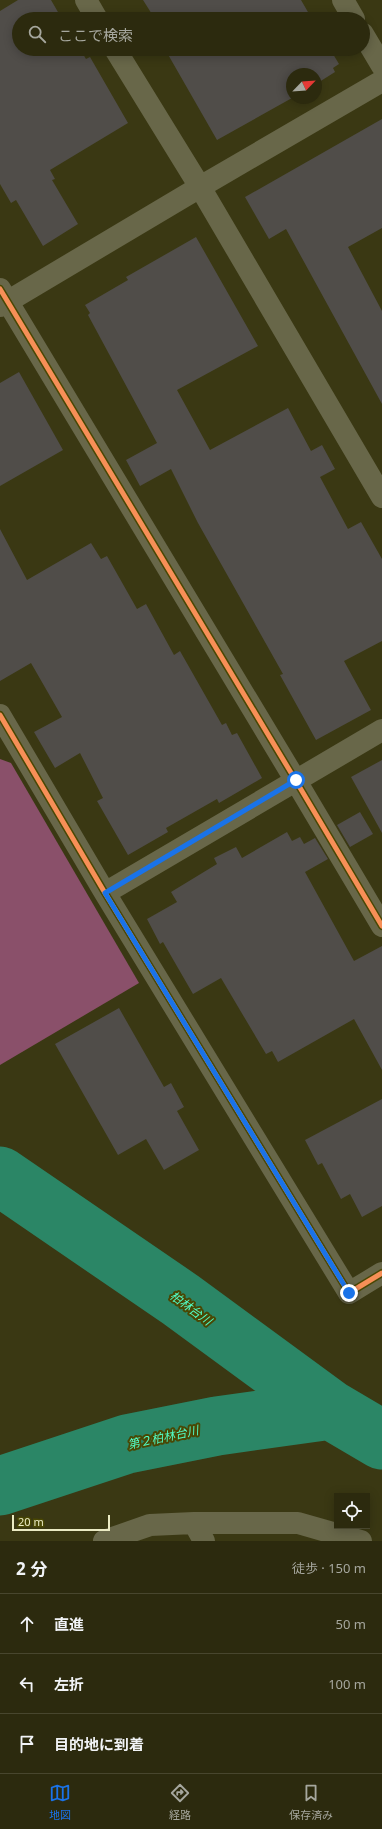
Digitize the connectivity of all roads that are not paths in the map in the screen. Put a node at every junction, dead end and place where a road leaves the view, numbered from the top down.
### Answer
1 (86, 0) edge
2 (343, 0) edge
3 (93, 12) edge
4 (350, 12) edge
5 (370, 46) edge
6 (119, 56) edge
7 (382, 66) edge
8 (382, 81) edge
9 (200, 187) junction
10 (2, 299) edge
11 (382, 497) edge
12 (0, 715) edge
13 (382, 730) edge
14 (296, 780) junction
15 (105, 893) junction
16 (382, 926) edge
17 (382, 1273) edge
18 (199, 1532) edge
19 (104, 1541) edge
20 (361, 1541) edge

1 - 3 street
2 - 4 street
5 - 7 street
6 - 9 street
8 - 9 street
9 - 10 street
9 - 11 street
10 - 14 street
12 - 15 street
13 - 14 street
14 - 15 street
14 - 16 street
15 - 17 street
18 - 19 street
18 - 20 street

